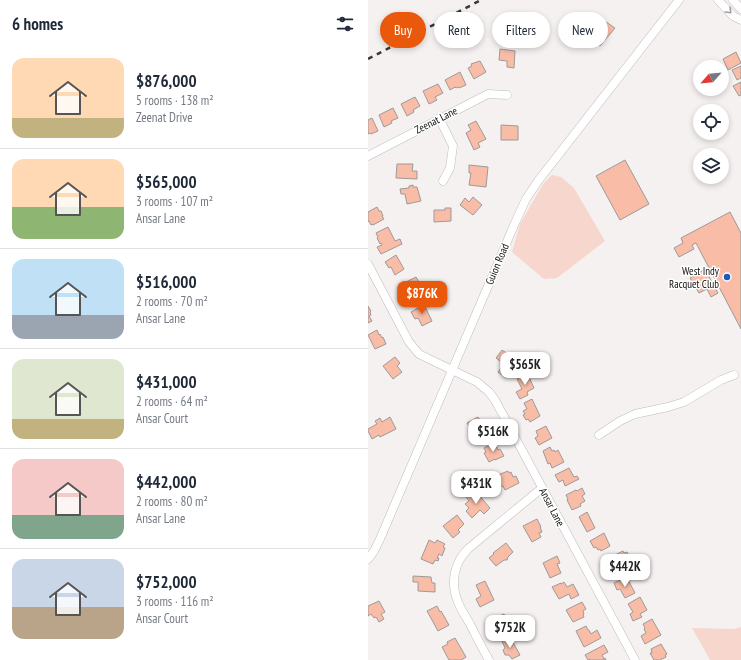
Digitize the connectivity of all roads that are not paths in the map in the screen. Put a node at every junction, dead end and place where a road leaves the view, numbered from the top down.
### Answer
1 (679, 0) edge
2 (718, 0) edge
3 (734, 0) edge
4 (741, 9) edge
5 (741, 20) edge
6 (507, 94) dead end
7 (439, 118) junction
8 (368, 156) edge
9 (443, 182) dead end
10 (368, 264) edge
11 (451, 371) junction
12 (734, 375) dead end
13 (599, 435) dead end
14 (542, 488) junction
15 (368, 559) edge
16 (489, 660) edge
17 (634, 660) edge

1 - 11 street, Guion Road
2 -> 5 street
3 - 4 street
6 - 7 street, Zeenat Lane
7 - 8 street, Zeenat Lane
7 - 9 street
10 - 11 street, Ansar Lane
11 - 14 street, Ansar Lane
11 - 15 street, Guion Road
12 - 13 street
14 - 16 street
14 - 17 street, Ansar Lane

